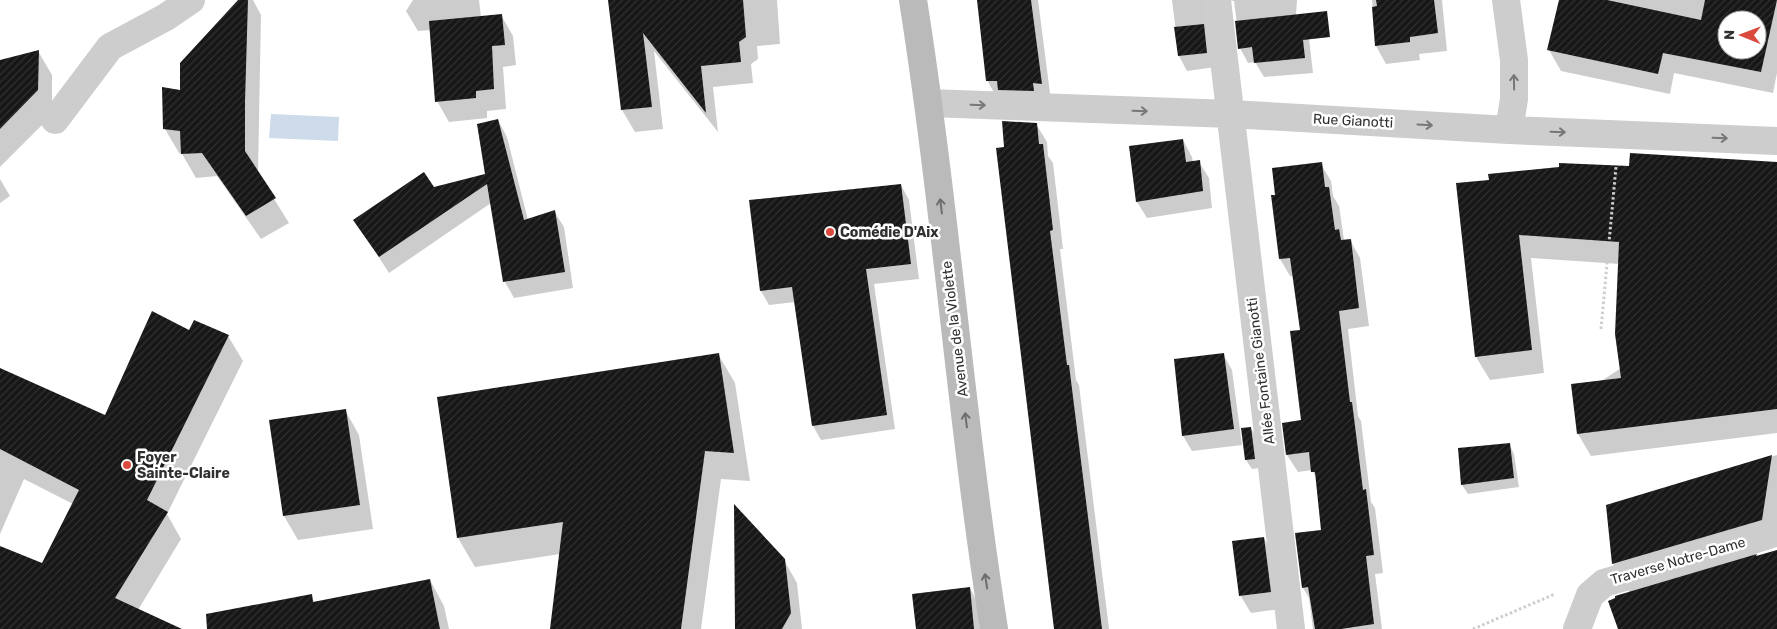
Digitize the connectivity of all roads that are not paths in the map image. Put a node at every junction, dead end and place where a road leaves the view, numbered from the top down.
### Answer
1 (191, 0) edge
2 (914, 0) edge
3 (1217, 0) edge
4 (1506, 0) edge
5 (929, 103) junction
6 (1231, 114) junction
7 (55, 120) dead end
8 (1509, 130) junction
9 (1777, 141) edge
10 (1777, 532) edge
11 (994, 629) edge
12 (1291, 629) edge
13 (1576, 629) edge

1 - 7 street
2 - 5 street, Avenue de la Violette
3 - 6 street, Allée Fontaine Gianotti
8 -> 4 street
5 -> 6 street, Rue Gianotti
11 -> 5 street, Avenue de la Violette
6 -> 8 street, Rue Gianotti
6 - 12 street, Allée Fontaine Gianotti
8 -> 9 street, Rue Gianotti
10 - 13 street, Traverse Notre-Dame

